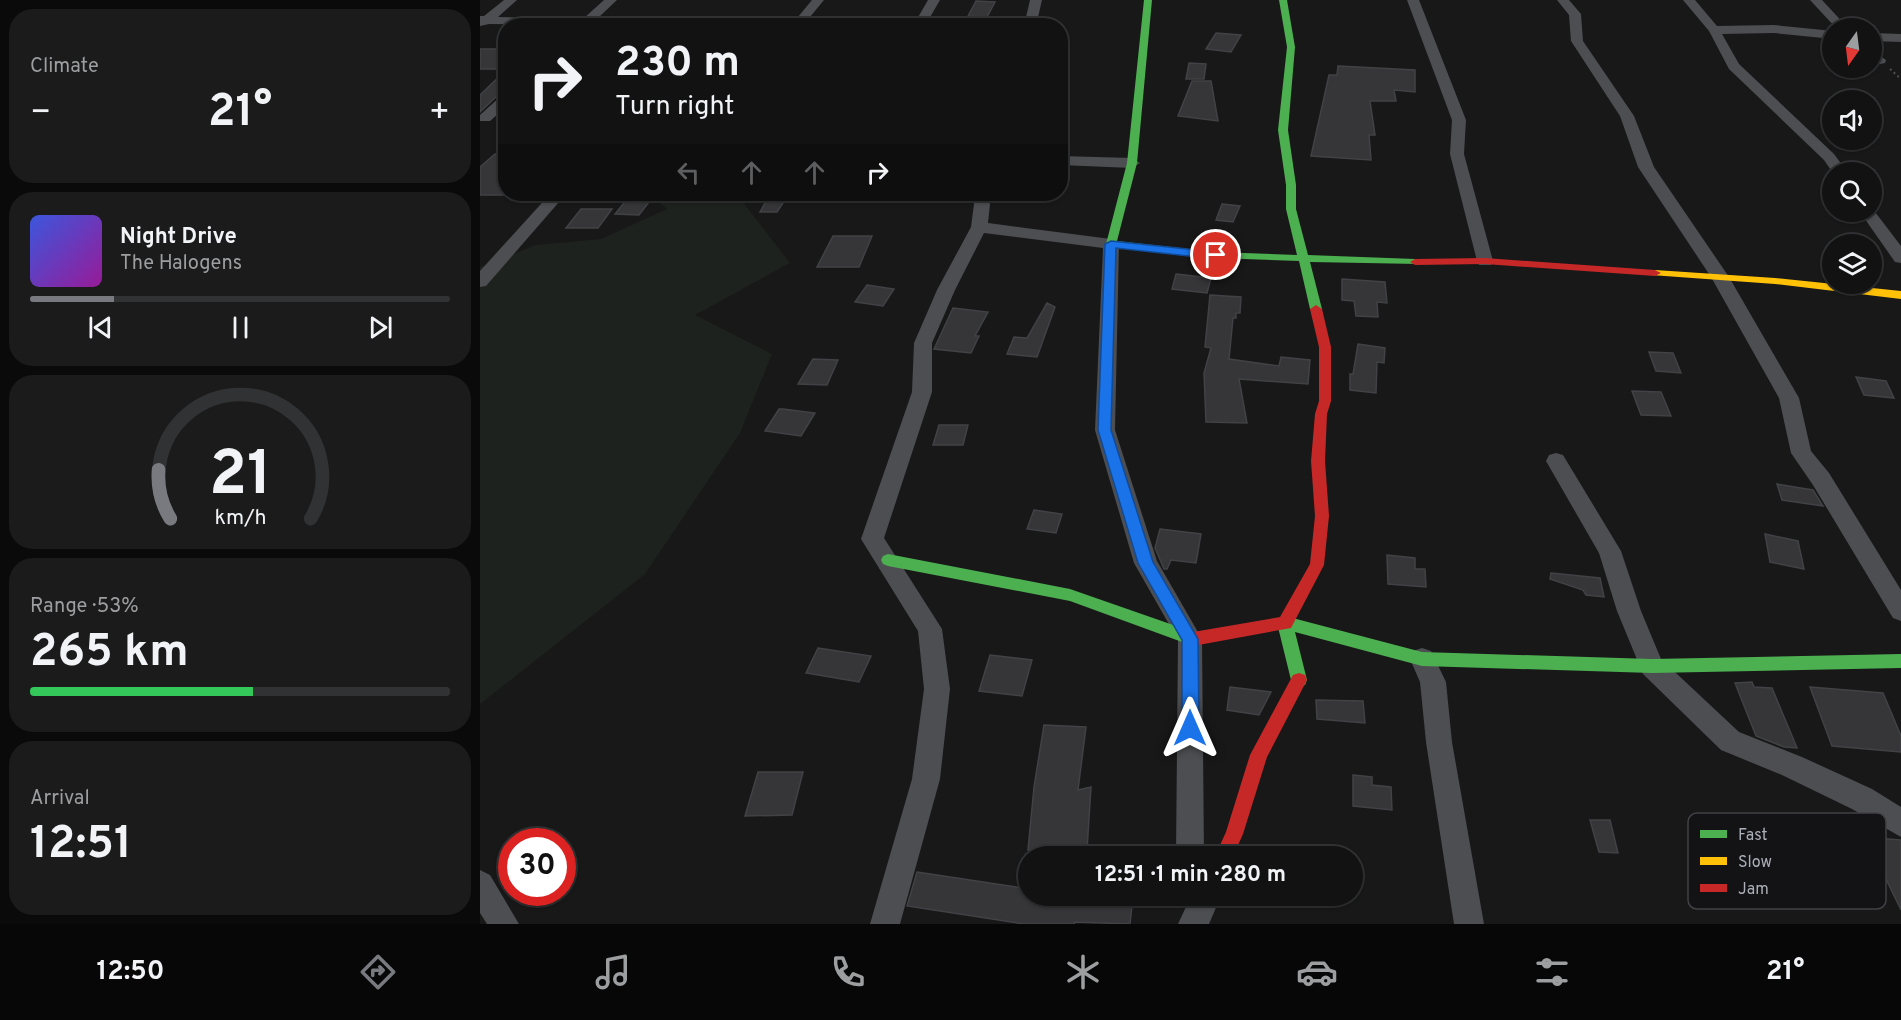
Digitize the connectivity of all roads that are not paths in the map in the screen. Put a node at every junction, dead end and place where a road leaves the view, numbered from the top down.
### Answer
1 (511, 0) edge
2 (611, 0) edge
3 (818, 0) edge
4 (934, 0) edge
5 (1036, 0) edge
6 (1148, 0) edge
7 (1283, 0) edge
8 (1413, 0) edge
9 (1563, 0) edge
10 (1689, 0) edge
11 (1816, 0) edge
12 (591, 18) edge
13 (804, 18) edge
14 (924, 18) edge
15 (1032, 18) edge
16 (1833, 18) edge
17 (482, 22) edge
18 (498, 22) edge
19 (1714, 30) junction
20 (1822, 34) edge
21 (1882, 37) edge
22 (1901, 38) edge
23 (498, 105) edge
24 (482, 118) edge
25 (498, 118) edge
26 (1068, 160) edge
27 (1833, 162) edge
28 (1132, 163) junction
29 (552, 201) edge
30 (981, 201) edge
31 (1875, 222) edge
32 (979, 227) junction
33 (1111, 244) junction
34 (1901, 258) edge
35 (1305, 259) junction
36 (1485, 261) junction
37 (1720, 277) junction
38 (480, 282) edge
39 (1901, 295) edge
40 (1556, 461) dead end
41 (888, 560) junction
42 (1901, 611) edge
43 (1285, 623) junction
44 (1190, 639) junction
45 (1422, 659) junction
46 (1901, 661) edge
47 (1652, 666) junction
48 (1884, 813) edge
49 (1886, 814) edge
50 (1901, 823) edge
51 (1190, 846) edge
52 (1229, 846) edge
53 (480, 885) edge
54 (1190, 906) edge
55 (1201, 906) edge
56 (504, 924) edge
57 (885, 924) edge
58 (1191, 924) edge
59 (1469, 924) edge

1 - 17 street
2 - 12 street
3 - 13 street
4 - 14 street
5 - 15 street
6 - 28 street
7 - 35 street
8 - 36 street
9 - 37 street
10 - 19 street
11 - 16 street
17 - 18 street
19 - 20 street
19 - 27 street
21 - 22 street
23 - 24 street
24 - 25 street
26 - 28 street
28 - 33 street
29 - 38 street
30 - 32 street
31 - 34 street
32 - 33 street
32 - 41 street
33 - 35 street
33 - 44 street
35 - 36 street
35 - 43 street
36 - 37 street
37 - 39 street
37 - 42 street
40 - 47 street
41 - 44 street
41 - 57 street
43 - 44 street
43 - 45 street
43 - 52 street
44 - 51 street
45 - 47 street
45 - 59 street
46 - 47 street
47 - 48 street
49 - 50 street
53 - 56 street
54 - 58 street
55 - 58 street

